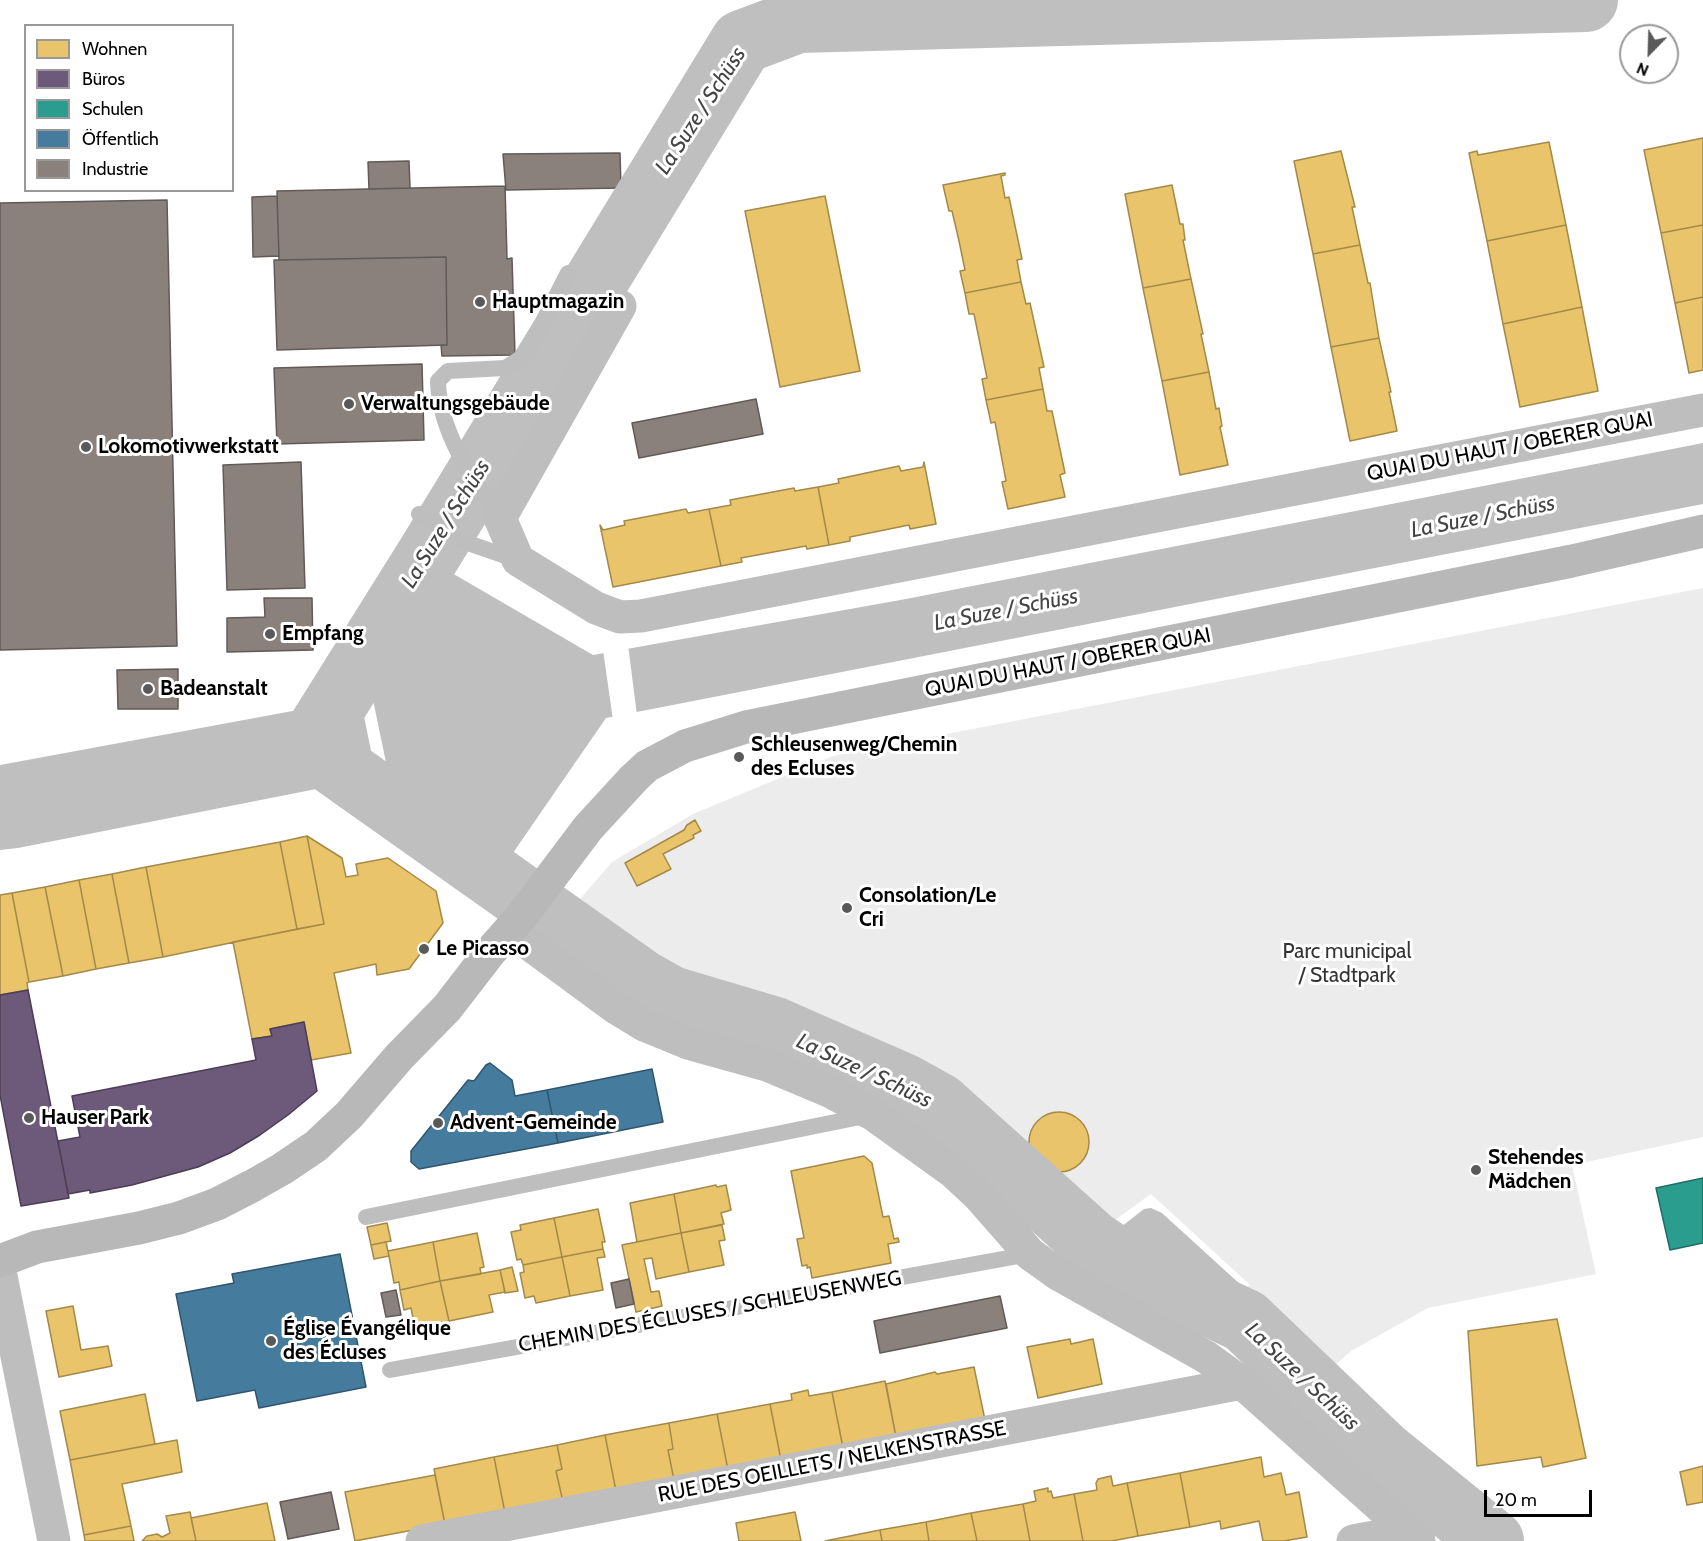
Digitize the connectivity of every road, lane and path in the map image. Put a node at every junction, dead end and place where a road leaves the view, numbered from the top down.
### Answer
1 (568, 273) dead end
2 (620, 306) dead end
3 (1703, 410) edge
4 (496, 512) junction
5 (425, 518) dead end
6 (1703, 531) edge
7 (518, 560) junction
8 (516, 923) junction
9 (874, 1114) junction
10 (366, 1217) dead end
11 (1030, 1254) junction
12 (0, 1261) edge
13 (0, 1271) edge
14 (390, 1370) dead end
15 (1242, 1383) junction
16 (1413, 1536) edge
17 (54, 1541) edge
18 (422, 1541) edge
19 (1353, 1541) edge

1 - 4 lane
2 - 4 street
3 - 7 street, QUAI DU HAUT / OBERER QUAI
4 - 7 street
5 - 7 lane
6 - 8 street, QUAI DU HAUT / OBERER QUAI
8 - 9 street
8 - 12 street, QUAI DU HAUT / OBERER QUAI
9 - 10 lane
9 - 11 street
11 - 14 lane, CHEMIN DES ÉCLUSES / SCHLEUSENWEG
11 - 15 street
13 - 17 street
15 - 16 street
15 - 18 street, RUE DES OEILLETS / NELKENSTRASSE
16 - 19 street

